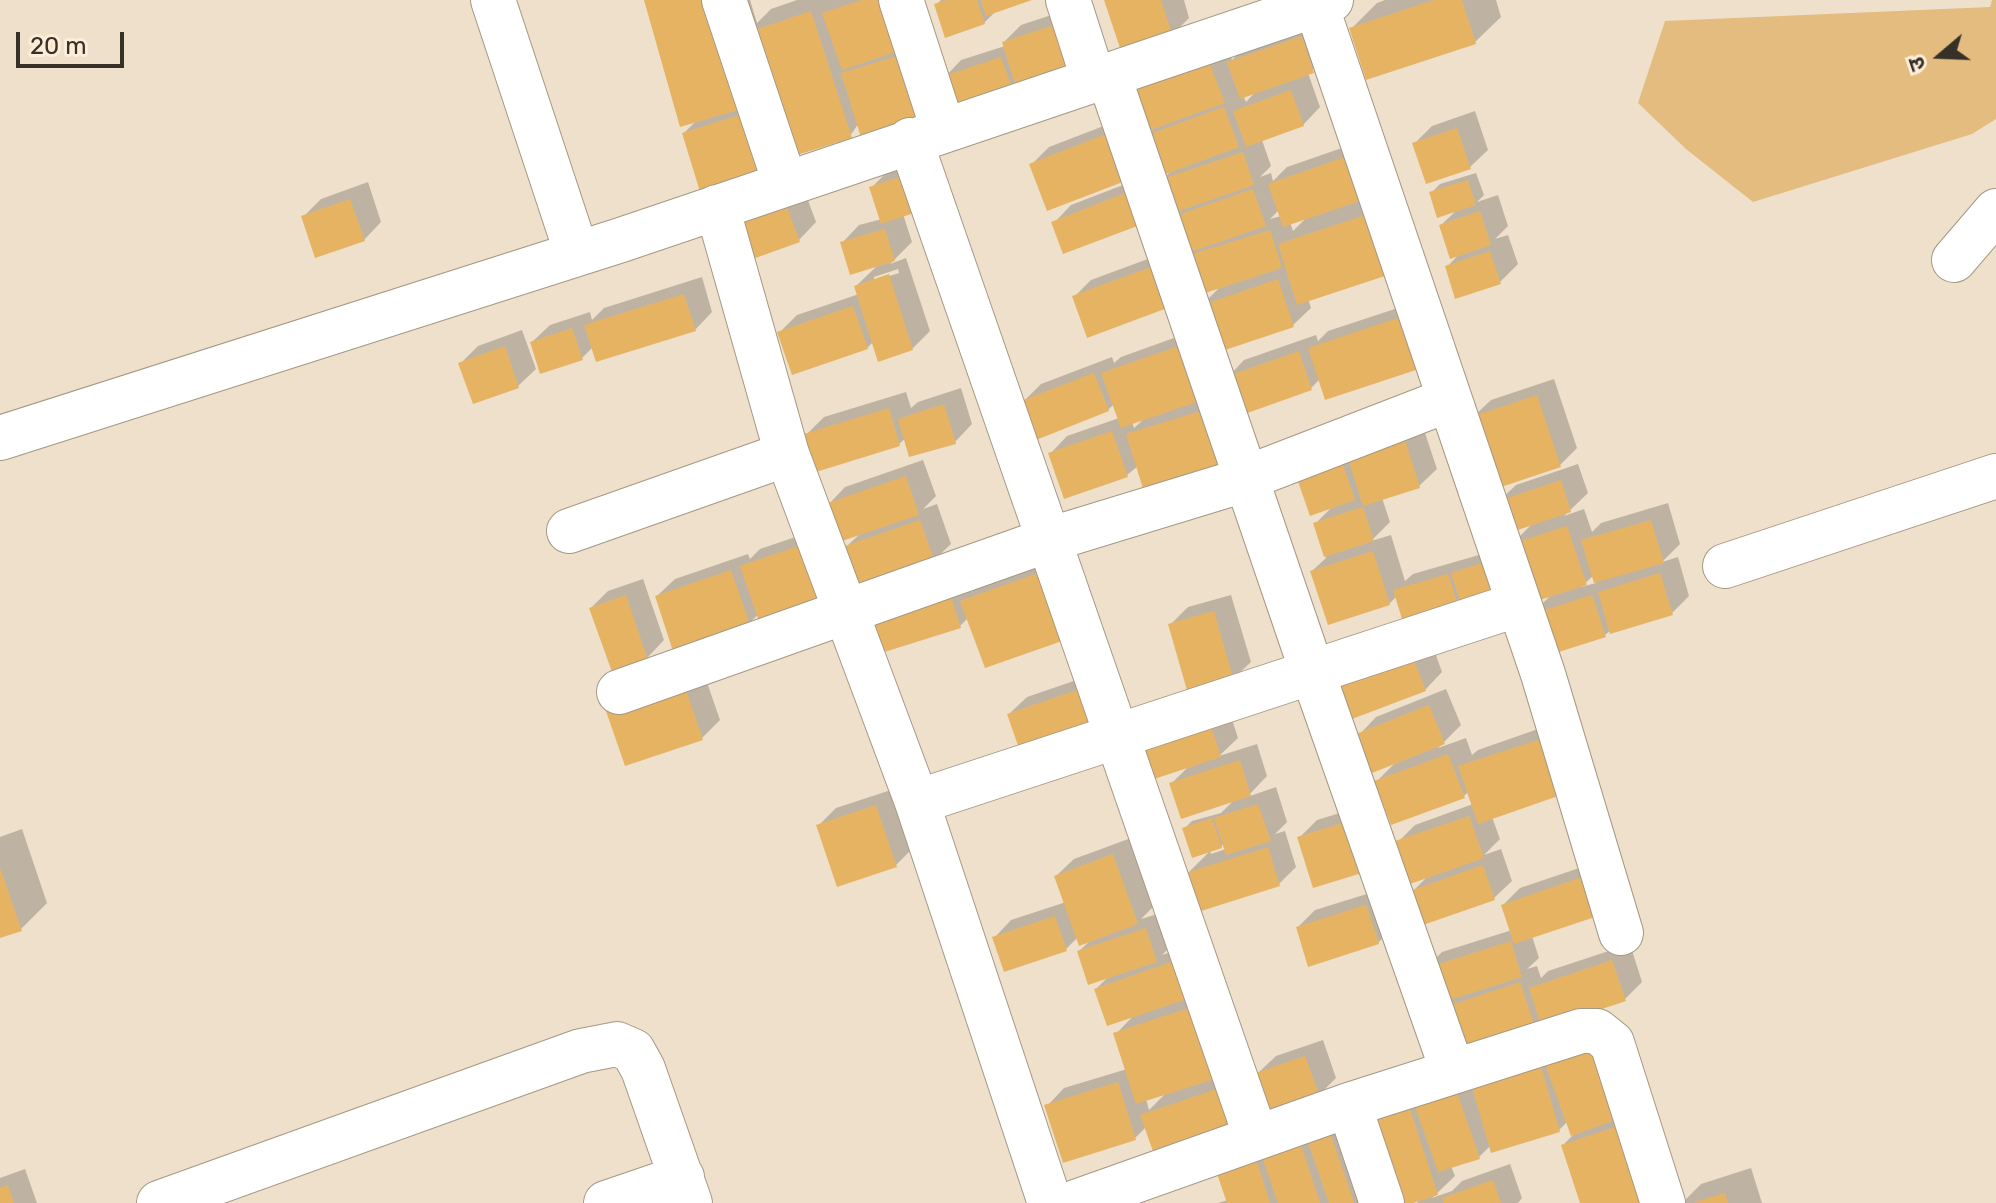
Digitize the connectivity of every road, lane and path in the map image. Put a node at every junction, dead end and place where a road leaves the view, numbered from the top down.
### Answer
1 (493, 0) edge
2 (724, 0) edge
3 (901, 0) edge
4 (1068, 0) edge
5 (1299, 6) edge
6 (1100, 76) junction
7 (927, 135) junction
8 (785, 183) junction
9 (717, 207) junction
10 (1996, 211) edge
11 (577, 254) junction
12 (1954, 260) dead end
13 (1448, 400) junction
14 (0, 438) edge
15 (787, 454) junction
16 (1996, 476) edge
17 (1246, 478) junction
18 (569, 531) dead end
19 (1048, 540) junction
20 (1725, 566) dead end
21 (1519, 604) junction
22 (848, 610) junction
23 (1312, 671) junction
24 (619, 692) dead end
25 (1116, 735) junction
26 (917, 802) junction
27 (1621, 933) dead end
28 (1453, 1072) junction
29 (1349, 1105) junction
30 (1256, 1137) junction
31 (686, 1190) edge
32 (159, 1203) edge
33 (606, 1203) edge
34 (1050, 1203) edge
35 (1073, 1203) edge
36 (1382, 1203) edge
37 (1663, 1203) edge

1 - 11 street
2 - 8 street
3 - 7 street
4 - 6 street
5 - 6 street
5 - 13 street
6 - 7 street
6 - 17 street
7 - 8 street
7 - 19 street
8 - 9 street
9 - 11 street
9 - 15 street
10 - 12 street
11 - 14 street
13 - 17 street
13 - 21 street
15 - 18 street
15 - 22 street
16 - 20 street
17 - 19 street
17 - 23 street
19 - 22 street
19 - 25 street
21 - 23 street
21 - 27 street
22 - 24 street
22 - 26 street
23 - 25 street
23 - 28 street
25 - 26 street
25 - 30 street
26 - 34 street
28 - 29 street
28 - 37 street
29 - 30 street
29 - 36 street
30 - 35 street
31 - 32 street
31 - 33 street

